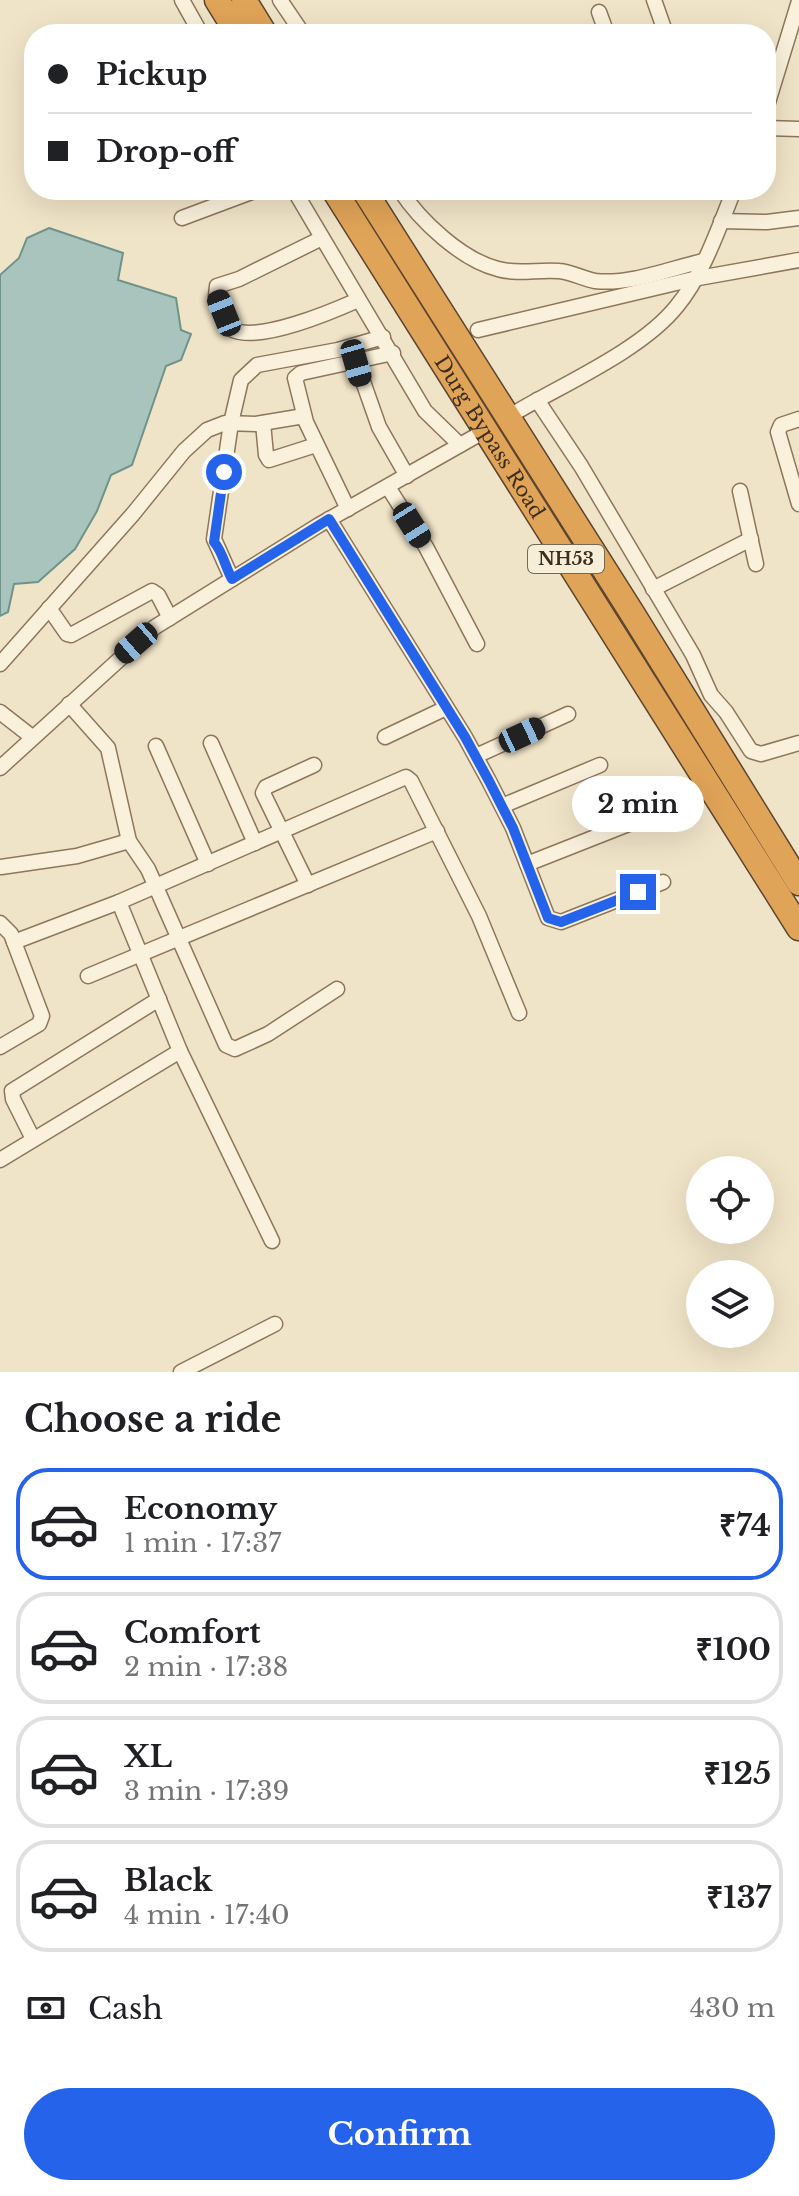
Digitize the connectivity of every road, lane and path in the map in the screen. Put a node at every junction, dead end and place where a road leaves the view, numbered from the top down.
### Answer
1 (182, 0) edge
2 (217, 0) edge
3 (244, 0) edge
4 (280, 0) edge
5 (654, 0) edge
6 (799, 1) edge
7 (599, 12) dead end
8 (195, 24) edge
9 (232, 24) edge
10 (259, 24) edge
11 (296, 24) edge
12 (603, 24) edge
13 (662, 24) edge
14 (776, 76) edge
15 (776, 128) edge
16 (799, 129) edge
17 (230, 200) edge
18 (300, 200) edge
19 (340, 200) edge
20 (370, 200) edge
21 (407, 200) edge
22 (730, 200) edge
23 (182, 218) dead end
24 (799, 218) edge
25 (721, 221) junction
26 (322, 238) junction
27 (799, 260) edge
28 (699, 269) junction
29 (358, 300) junction
30 (478, 330) dead end
31 (383, 337) junction
32 (351, 347) junction
33 (393, 353) junction
34 (356, 363) junction
35 (537, 400) junction
36 (518, 411) dead end
37 (304, 416) junction
38 (799, 419) edge
39 (237, 423) junction
40 (263, 423) junction
41 (476, 436) dead end
42 (316, 445) junction
43 (460, 445) junction
44 (407, 476) junction
45 (796, 485) edge
46 (388, 487) junction
47 (740, 491) dead end
48 (799, 504) edge
49 (348, 509) junction
50 (329, 519) junction
51 (751, 539) junction
52 (756, 564) dead end
53 (232, 579) junction
54 (653, 589) junction
55 (49, 608) junction
56 (170, 618) junction
57 (477, 644) dead end
58 (0, 664) edge
59 (69, 704) junction
60 (446, 708) junction
61 (0, 712) edge
62 (568, 714) dead end
63 (32, 737) junction
64 (385, 737) dead end
65 (211, 743) dead end
66 (799, 743) edge
67 (156, 746) dead end
68 (476, 756) junction
69 (314, 765) dead end
70 (600, 765) dead end
71 (0, 768) edge
72 (502, 806) junction
73 (631, 823) dead end
74 (437, 831) junction
75 (281, 832) junction
76 (129, 841) junction
77 (255, 843) junction
78 (208, 864) junction
79 (527, 864) junction
80 (1, 867) edge
81 (663, 882) dead end
82 (799, 883) edge
83 (308, 885) junction
84 (156, 886) junction
85 (119, 902) junction
86 (0, 923) edge
87 (799, 928) edge
88 (180, 938) junction
89 (14, 942) junction
90 (140, 954) junction
91 (88, 976) dead end
92 (337, 989) dead end
93 (159, 999) junction
94 (519, 1013) dead end
95 (0, 1047) edge
96 (180, 1051) junction
97 (33, 1139) junction
98 (0, 1160) edge
99 (272, 1241) dead end
100 (275, 1324) dead end
101 (181, 1372) edge

1 - 8 street
2 - 9 highway
3 - 10 highway
4 - 11 street
5 - 13 street
6 - 14 street
7 - 12 street
15 - 16 street
17 - 23 street
18 - 26 street
19 - 87 highway, Durg Bypass Road / NH53
20 - 82 highway, Durg Bypass Road / NH53
21 - 28 street
22 - 25 street
24 - 25 street
25 - 28 street
26 - 29 street
26 - 29 street
27 - 28 street
28 - 30 street
28 - 35 street
29 - 31 street
31 - 32 street
31 - 33 street
32 - 34 street
32 - 39 street
33 - 34 street
33 - 43 street
34 - 37 street
34 - 44 street
35 - 36 street
35 - 54 street
37 - 40 street
37 - 42 street
38 - 45 street
39 - 40 street
39 - 53 street
39 - 55 street
40 - 42 street
41 - 43 street
42 - 49 street
43 - 44 street
44 - 46 street
45 - 48 street
46 - 49 street
46 - 57 street
47 - 51 street
49 - 50 street
50 - 53 street
50 - 60 street
51 - 52 street
51 - 54 street
53 - 56 street
54 - 66 street
55 - 56 street
55 - 58 street
56 - 59 street
59 - 63 street
59 - 76 street
60 - 64 street
60 - 68 street
61 - 63 street
62 - 68 street
63 - 71 street
65 - 77 street
67 - 78 street
68 - 72 street
69 - 75 street
70 - 72 street
72 - 79 street
73 - 79 street
74 - 75 street
74 - 83 street
74 - 94 street
75 - 77 street
75 - 83 street
76 - 80 street
76 - 84 street
77 - 78 street
78 - 84 street
79 - 81 street
83 - 88 street
84 - 85 street
84 - 88 street
85 - 89 street
85 - 90 street
86 - 89 street
88 - 90 street
88 - 92 street
89 - 95 street
90 - 91 street
90 - 93 street
93 - 96 street
93 - 97 street
96 - 97 street
96 - 99 street
97 - 98 street
100 - 101 street

